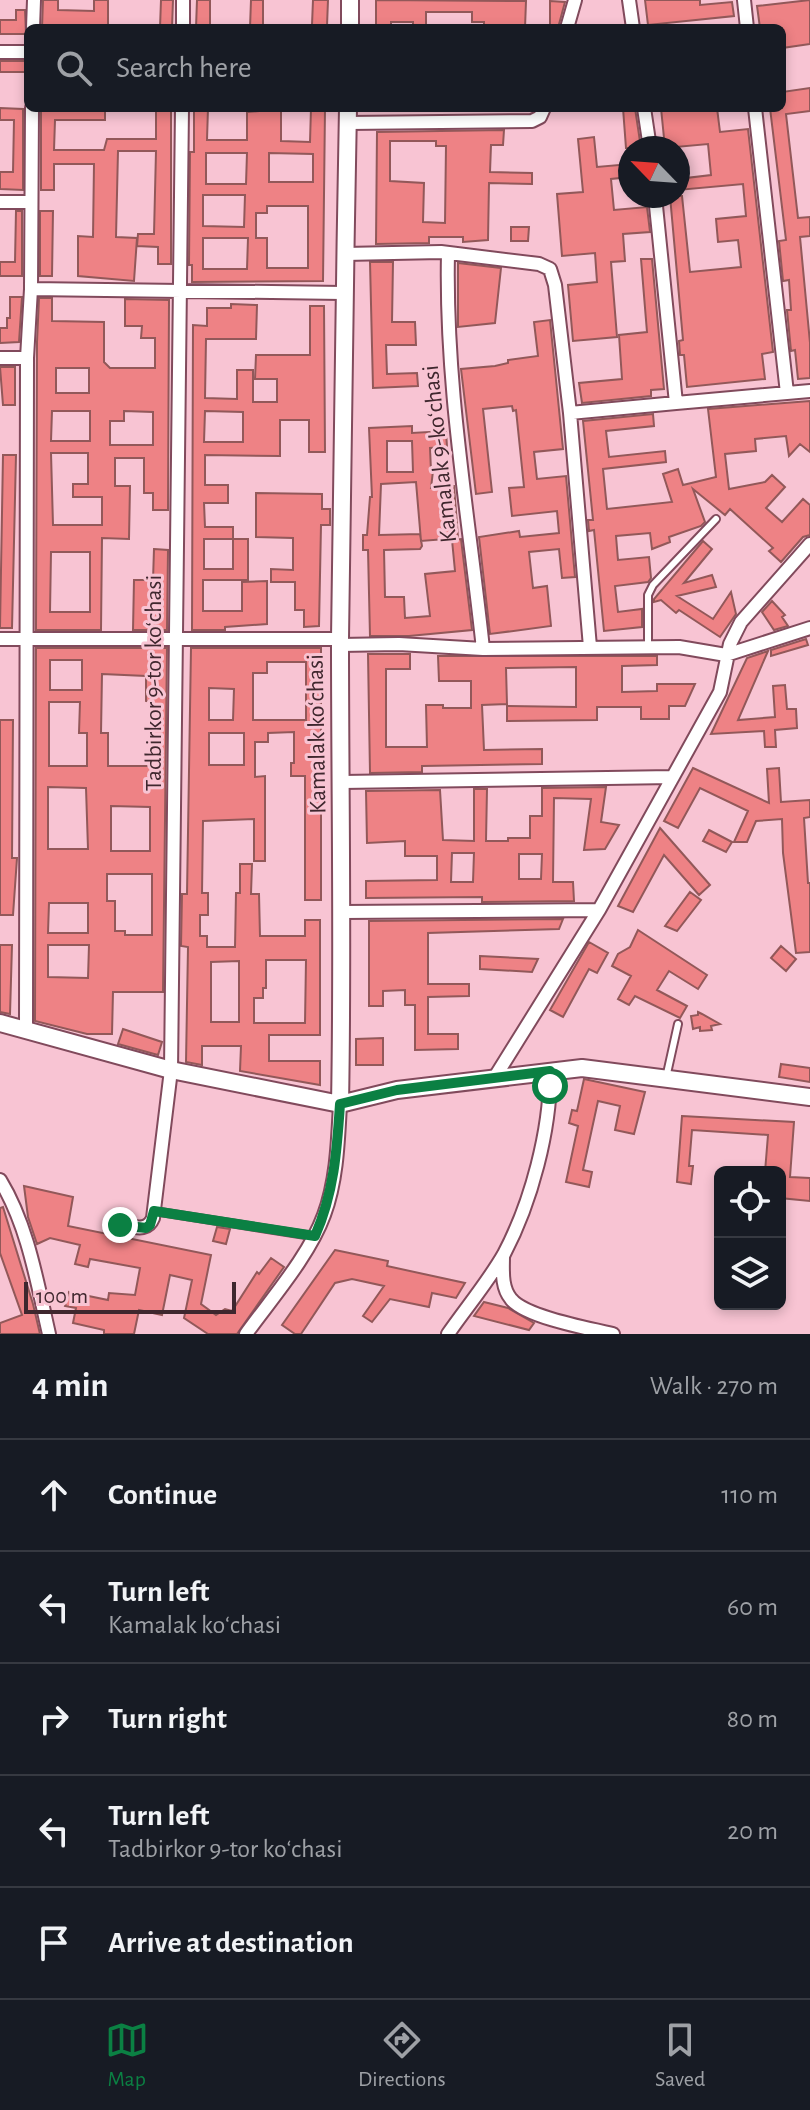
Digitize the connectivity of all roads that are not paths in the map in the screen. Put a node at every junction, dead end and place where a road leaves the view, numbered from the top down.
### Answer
1 (34, 0) edge
2 (183, 0) edge
3 (350, 0) edge
4 (575, 0) edge
5 (629, 0) edge
6 (744, 0) edge
7 (33, 24) edge
8 (183, 24) edge
9 (350, 24) edge
10 (568, 24) edge
11 (632, 24) edge
12 (747, 24) edge
13 (0, 52) edge
14 (24, 52) edge
15 (32, 112) edge
16 (182, 112) edge
17 (542, 112) edge
18 (645, 112) edge
19 (755, 112) edge
20 (348, 115) edge
21 (648, 136) edge
22 (0, 202) edge
23 (31, 202) junction
24 (656, 208) edge
25 (448, 253) junction
26 (345, 254) junction
27 (31, 289) junction
28 (180, 292) junction
29 (343, 293) junction
30 (0, 358) edge
31 (27, 358) junction
32 (810, 391) edge
33 (787, 393) junction
34 (676, 403) junction
35 (570, 413) junction
36 (716, 519) dead end
37 (810, 544) edge
38 (810, 628) edge
39 (175, 638) junction
40 (0, 639) edge
41 (27, 639) junction
42 (340, 642) junction
43 (590, 647) junction
44 (648, 647) junction
45 (483, 649) junction
46 (726, 655) junction
47 (673, 777) junction
48 (342, 782) junction
49 (599, 910) junction
50 (343, 912) junction
51 (0, 1023) edge
52 (678, 1024) dead end
53 (26, 1029) junction
54 (171, 1070) junction
55 (550, 1071) junction
56 (495, 1077) junction
57 (666, 1078) junction
58 (810, 1097) edge
59 (340, 1104) junction
60 (0, 1180) edge
61 (154, 1211) junction
62 (120, 1225) dead end
63 (315, 1236) junction
64 (503, 1256) junction
65 (607, 1333) edge
66 (49, 1334) edge
67 (246, 1334) edge
68 (448, 1334) edge

1 - 7 street
2 - 8 street
3 - 9 street
4 - 10 street
5 - 11 street
6 - 12 street
13 - 14 street
15 - 23 street
16 - 28 street, Tadbirkor 9-tor koʻchasi
17 - 20 street
18 - 21 street
19 - 33 street
20 - 26 street, Kamalak koʻchasi
22 - 23 street
23 - 27 street
24 - 34 street
25 - 26 street
25 - 35 street
25 - 45 street, Kamalak 9-koʻchasi
26 - 29 street, Kamalak koʻchasi
27 - 28 street
27 - 31 street
28 - 29 street
28 - 39 street, Tadbirkor 9-tor koʻchasi
29 - 42 street, Kamalak koʻchasi
30 - 31 street
31 - 41 street
32 - 33 street
33 - 34 street
34 - 35 street
35 - 43 street
36 - 44 lane
37 - 46 street
38 - 46 street
39 - 41 street
39 - 42 street
39 - 54 street, Tadbirkor 9-tor koʻchasi
40 - 41 street
41 - 53 street
42 - 45 street
42 - 48 street, Kamalak koʻchasi
43 - 44 street
43 - 45 street
44 - 46 street
46 - 47 street
47 - 48 street
47 - 49 street
48 - 50 street, Kamalak koʻchasi
49 - 50 street
49 - 56 street
50 - 59 street, Kamalak koʻchasi
51 - 53 street
52 - 57 lane
53 - 54 street
54 - 59 street
54 - 61 street, Tadbirkor 9-tor koʻchasi
55 - 56 street
55 - 57 street
55 - 64 street
56 - 59 street
57 - 58 street
59 - 63 street, Kamalak koʻchasi
60 - 66 street
61 - 62 street
61 - 63 lane
63 - 67 street, Kamalak koʻchasi
64 - 65 street
64 - 68 street

